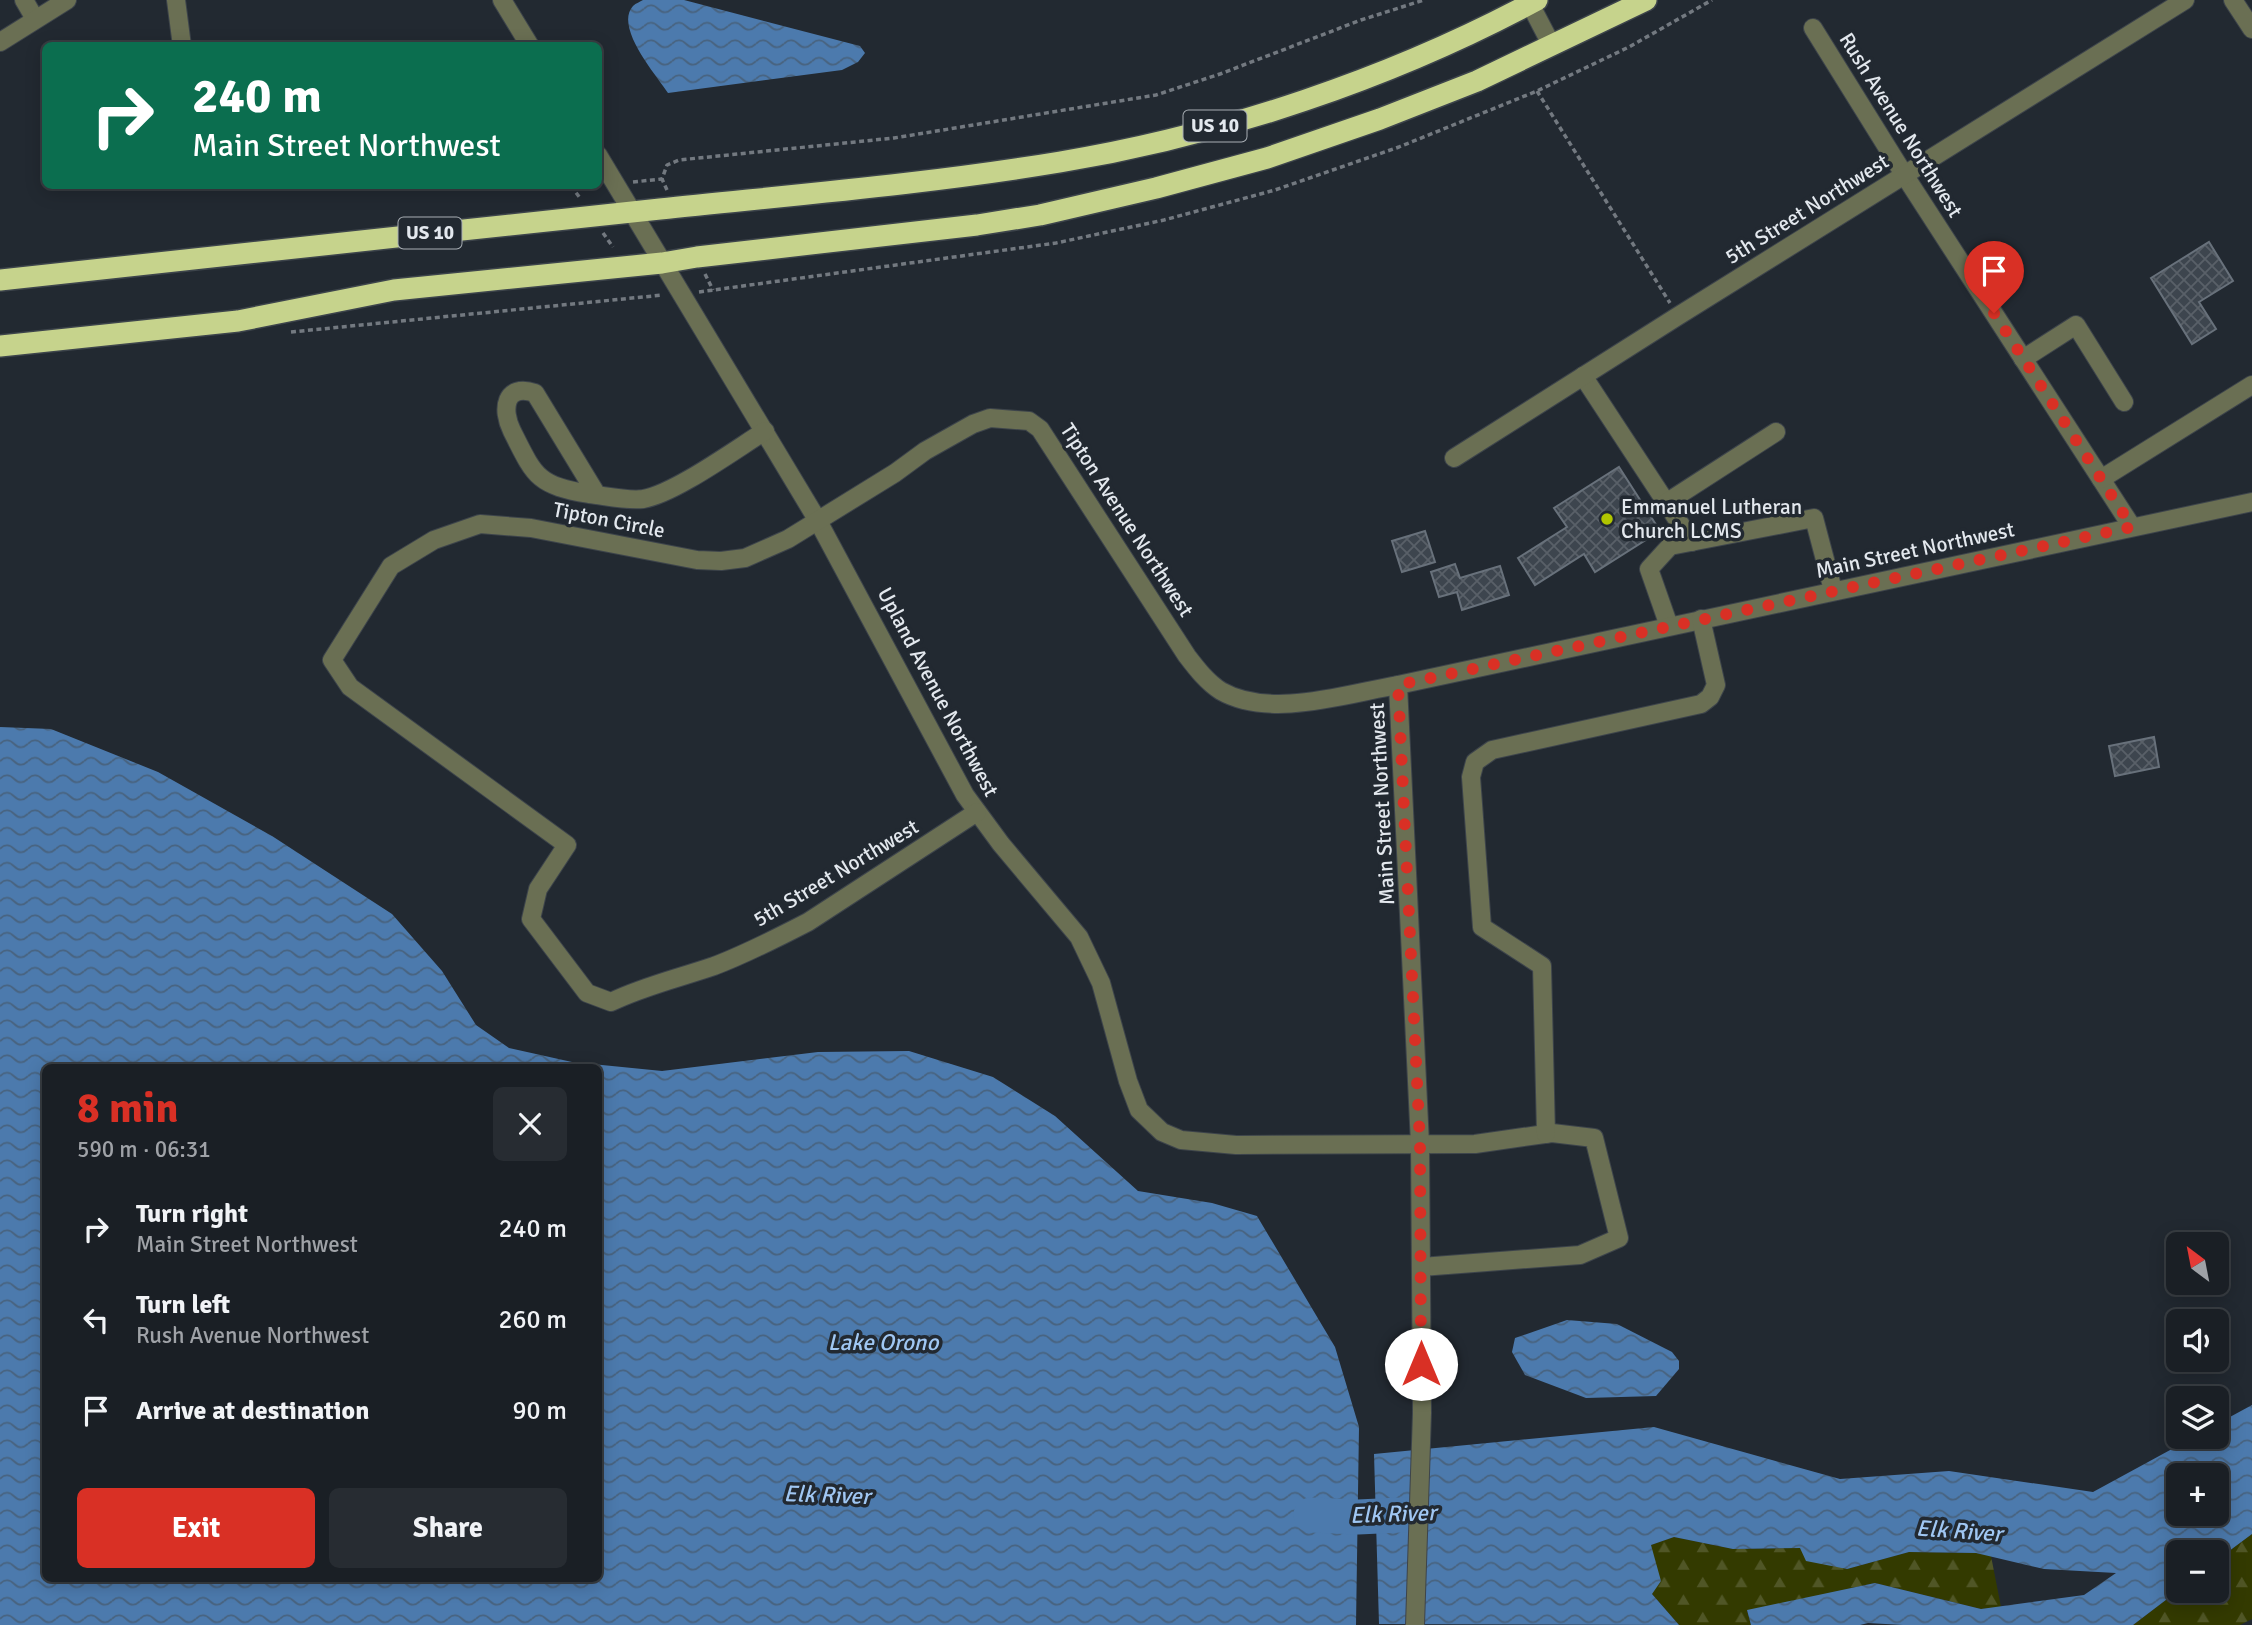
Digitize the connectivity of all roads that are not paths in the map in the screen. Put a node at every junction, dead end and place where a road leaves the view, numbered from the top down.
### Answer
1 (24, 0) edge
2 (66, 0) edge
3 (176, 0) edge
4 (502, 0) edge
5 (1646, 0) edge
6 (2185, 0) edge
7 (2233, 0) edge
8 (1532, 1) edge
9 (35, 19) junction
10 (1813, 28) dead end
11 (2252, 29) edge
12 (0, 42) edge
13 (181, 42) edge
14 (528, 42) edge
15 (1552, 46) junction
16 (602, 162) edge
17 (1905, 176) junction
18 (633, 212) junction
19 (662, 263) junction
20 (0, 280) edge
21 (0, 346) edge
22 (2023, 359) junction
23 (1583, 376) junction
24 (2252, 385) edge
25 (2124, 402) dead end
26 (765, 431) junction
27 (1776, 432) dead end
28 (1454, 458) dead end
29 (2101, 479) junction
30 (597, 495) junction
31 (2252, 502) edge
32 (1666, 503) junction
33 (818, 521) junction
34 (2132, 527) junction
35 (1692, 542) junction
36 (391, 566) joint
37 (1833, 590) junction
38 (1701, 619) junction
39 (1669, 626) junction
40 (1398, 685) junction
41 (976, 812) junction
42 (1546, 1134) junction
43 (1420, 1144) junction
44 (1421, 1267) junction
45 (1415, 1625) edge

1 - 9 street
2 - 9 street
3 - 13 street
4 - 14 street
5 - 15 highway, US 10
6 - 17 street, 5th Street Northwest
7 - 11 street
8 - 15 street
8 - 18 highway, US 10
9 - 12 street
10 - 17 street, Rush Avenue Northwest
15 - 19 highway, US 10
16 - 18 street, Upland Avenue Northwest
17 - 22 street, Rush Avenue Northwest
17 - 23 street, 5th Street Northwest
18 - 19 street, Upland Avenue Northwest
18 - 20 highway, US 10
19 - 21 highway, US 10
19 - 26 street, Upland Avenue Northwest
22 - 25 street
22 - 29 street, Rush Avenue Northwest
23 - 28 street, 5th Street Northwest
23 - 32 street
24 - 29 street
26 - 30 street
26 - 33 street, Upland Avenue Northwest
27 - 32 street
29 - 34 street, Rush Avenue Northwest
30 - 30 street
31 - 34 street, Main Street Northwest
32 - 35 street
33 - 36 street, Tipton Circle
33 - 40 street, Tipton Avenue Northwest
33 - 41 street, Upland Avenue Northwest
34 - 37 street, Main Street Northwest
35 - 37 street
35 - 39 street
36 - 41 street, 5th Street Northwest
37 - 38 street, Main Street Northwest
38 - 39 street, Main Street Northwest
38 - 42 street
39 - 40 street, Main Street Northwest
40 - 43 street, Main Street Northwest
41 - 43 street, Upland Avenue Northwest
42 - 43 street, Upland Avenue Northwest
42 - 44 street, Upland Avenue Northwest
43 - 44 street, Main Street Northwest
44 - 45 street, Main Street Northwest

